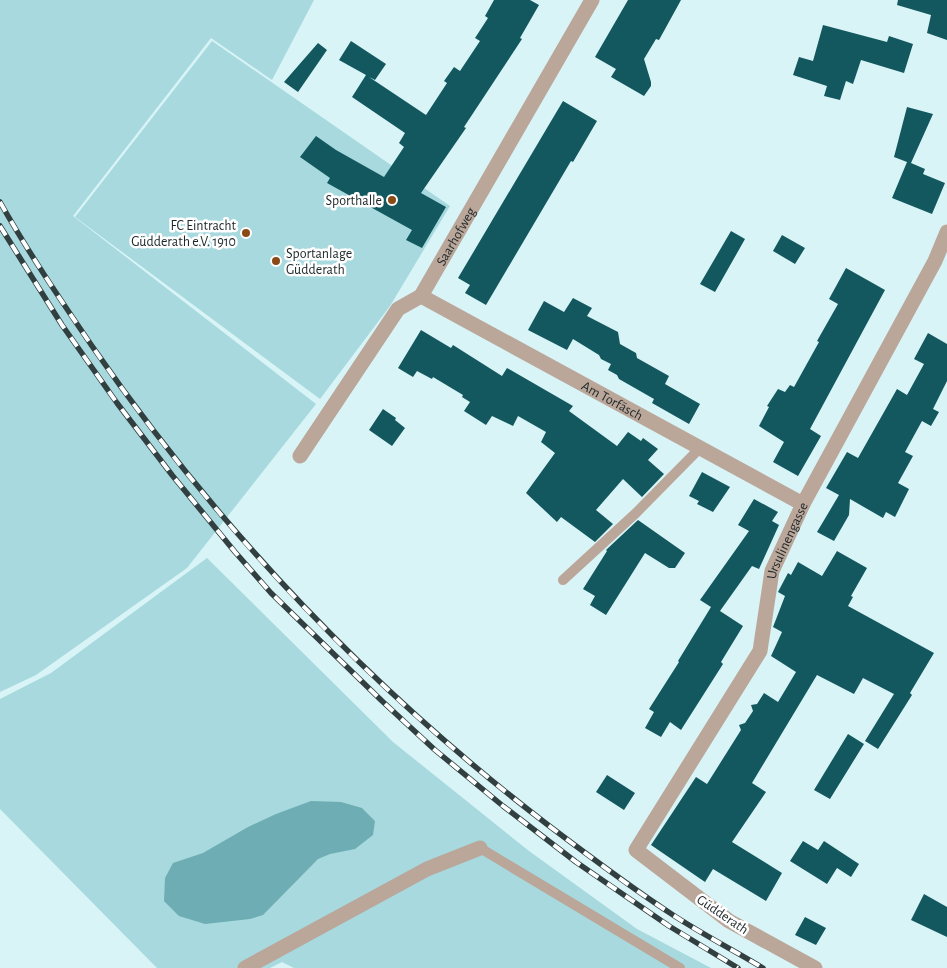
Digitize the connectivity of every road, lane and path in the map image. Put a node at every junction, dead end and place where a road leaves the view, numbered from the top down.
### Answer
1 (592, 0) edge
2 (947, 232) edge
3 (420, 296) junction
4 (700, 448) junction
5 (300, 456) dead end
6 (802, 504) junction
7 (563, 580) dead end
8 (480, 848) joint
9 (636, 850) joint
10 (245, 968) edge
11 (680, 968) edge
12 (815, 968) edge

1 - 3 street, Saarhofweg
2 - 6 street, Ursulinengasse
3 - 4 street, Am Torfäsch
3 - 5 street, Saarhofweg
4 - 6 street, Am Torfäsch
4 - 7 lane
6 - 9 street, Ursulinengasse
8 - 10 street
8 - 11 lane
9 - 12 street, Güdderath

